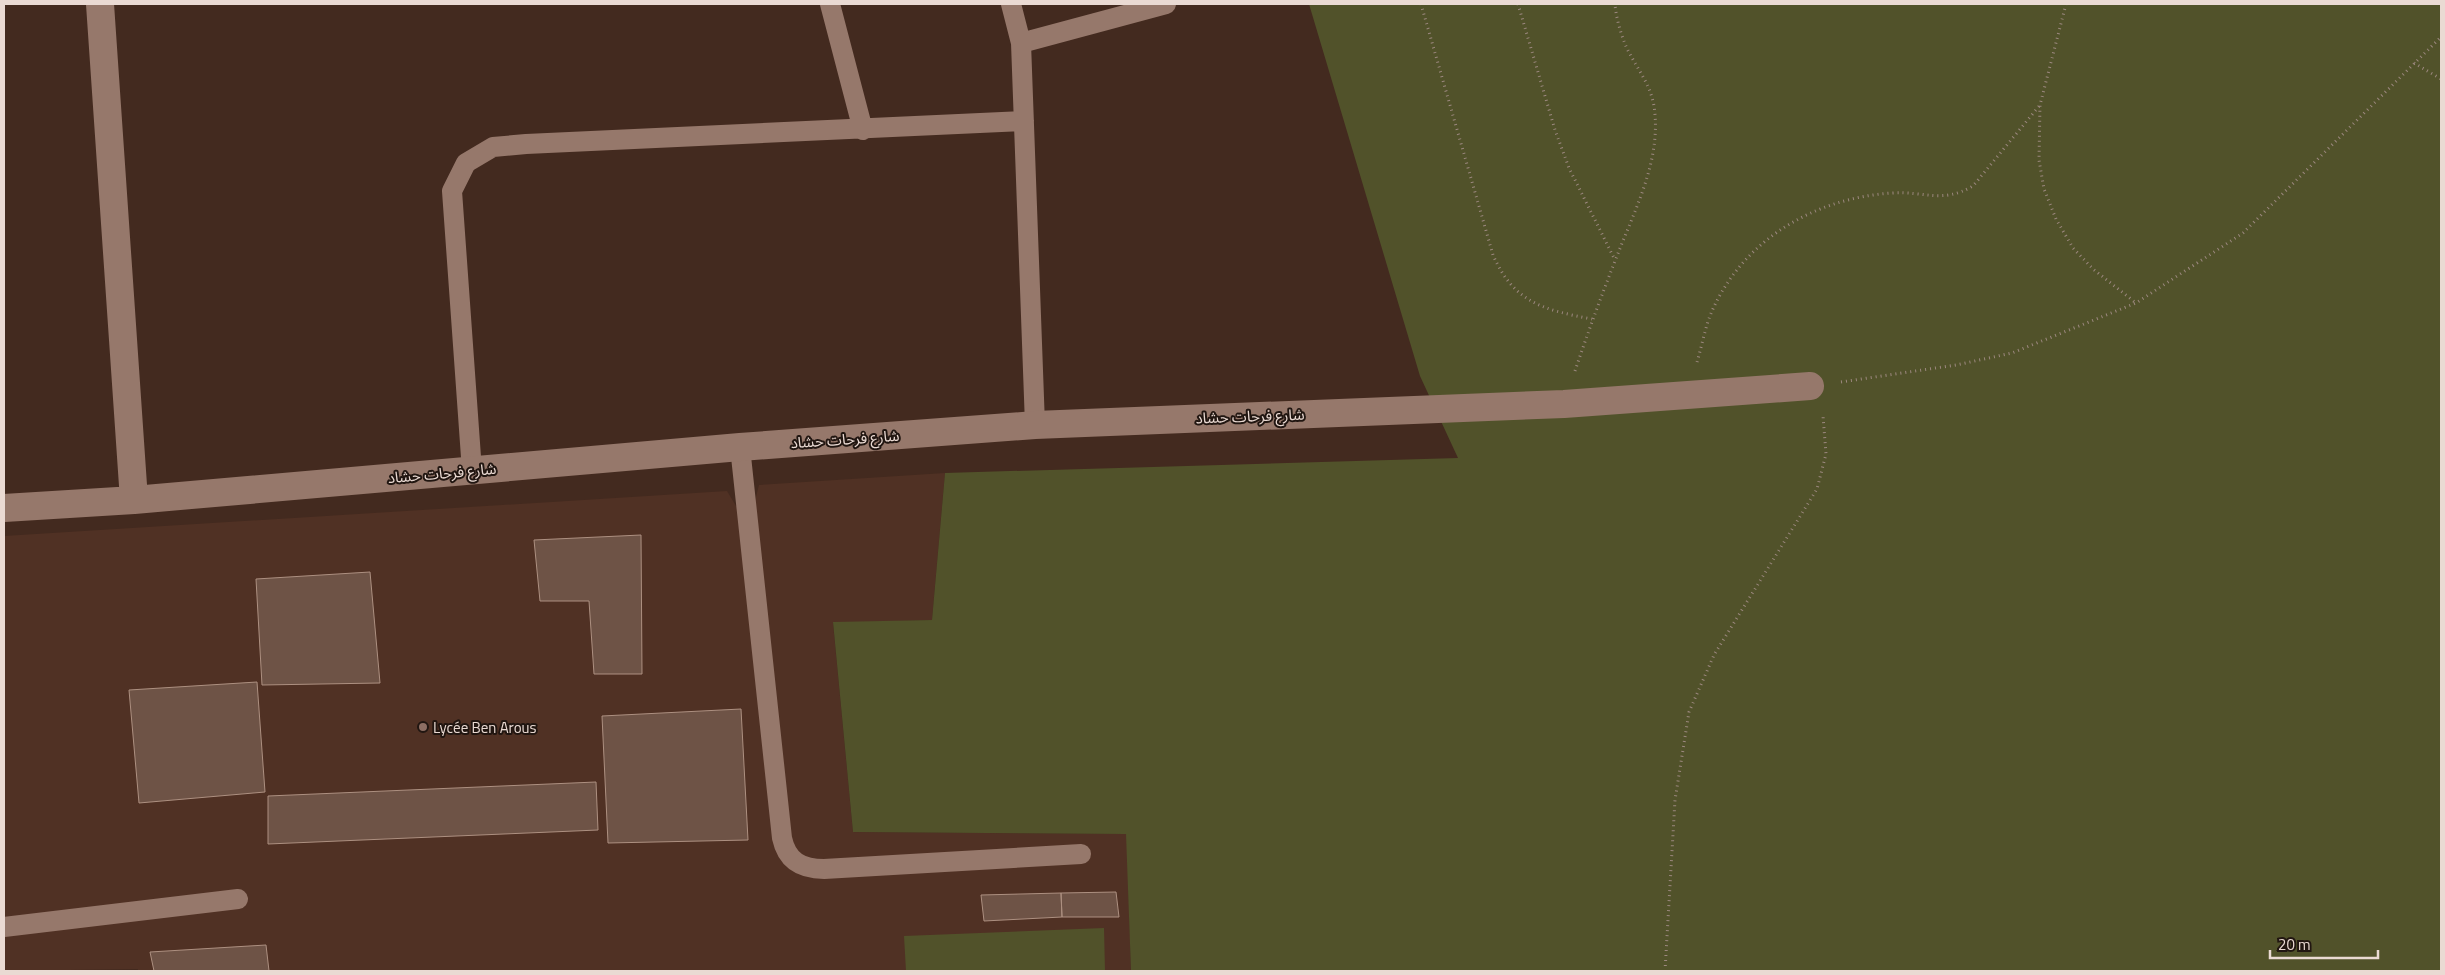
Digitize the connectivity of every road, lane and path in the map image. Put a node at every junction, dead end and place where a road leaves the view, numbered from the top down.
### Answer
1 (100, 4) edge
2 (830, 4) edge
3 (1011, 4) edge
4 (1166, 4) edge
5 (1421, 4) edge
6 (1518, 4) edge
7 (1615, 4) edge
8 (2066, 4) edge
9 (2441, 37) edge
10 (1021, 43) junction
11 (2414, 63) junction
12 (2441, 79) edge
13 (2040, 105) junction
14 (1024, 121) junction
15 (863, 130) junction
16 (1615, 260) junction
17 (2136, 303) junction
18 (1592, 319) junction
19 (1810, 386) junction
20 (1688, 394) junction
21 (1564, 404) junction
22 (1035, 425) junction
23 (740, 447) junction
24 (472, 471) junction
25 (134, 500) junction
26 (4, 508) edge
27 (1081, 854) dead end
28 (238, 900) dead end
29 (4, 927) edge
30 (1665, 971) edge

1 - 25 street
2 - 15 lane
3 - 10 lane
4 - 10 lane
5 - 18 path
6 - 16 path
7 - 16 path
8 - 13 path
9 - 11 path
10 - 14 lane
11 - 12 path
11 - 17 path
13 - 17 path
13 - 20 path
14 - 15 lane
14 - 22 lane
15 - 24 lane
16 - 18 path
17 - 19 path
18 - 21 path
19 - 20 street, شارع فرحات حشاد
19 - 30 path
20 - 21 street, شارع فرحات حشاد
21 - 22 street, شارع فرحات حشاد
22 - 23 street, شارع فرحات حشاد
23 - 24 street, شارع فرحات حشاد
23 - 27 lane
24 - 25 street, شارع فرحات حشاد
25 - 26 street, شارع فرحات حشاد
28 - 29 lane

